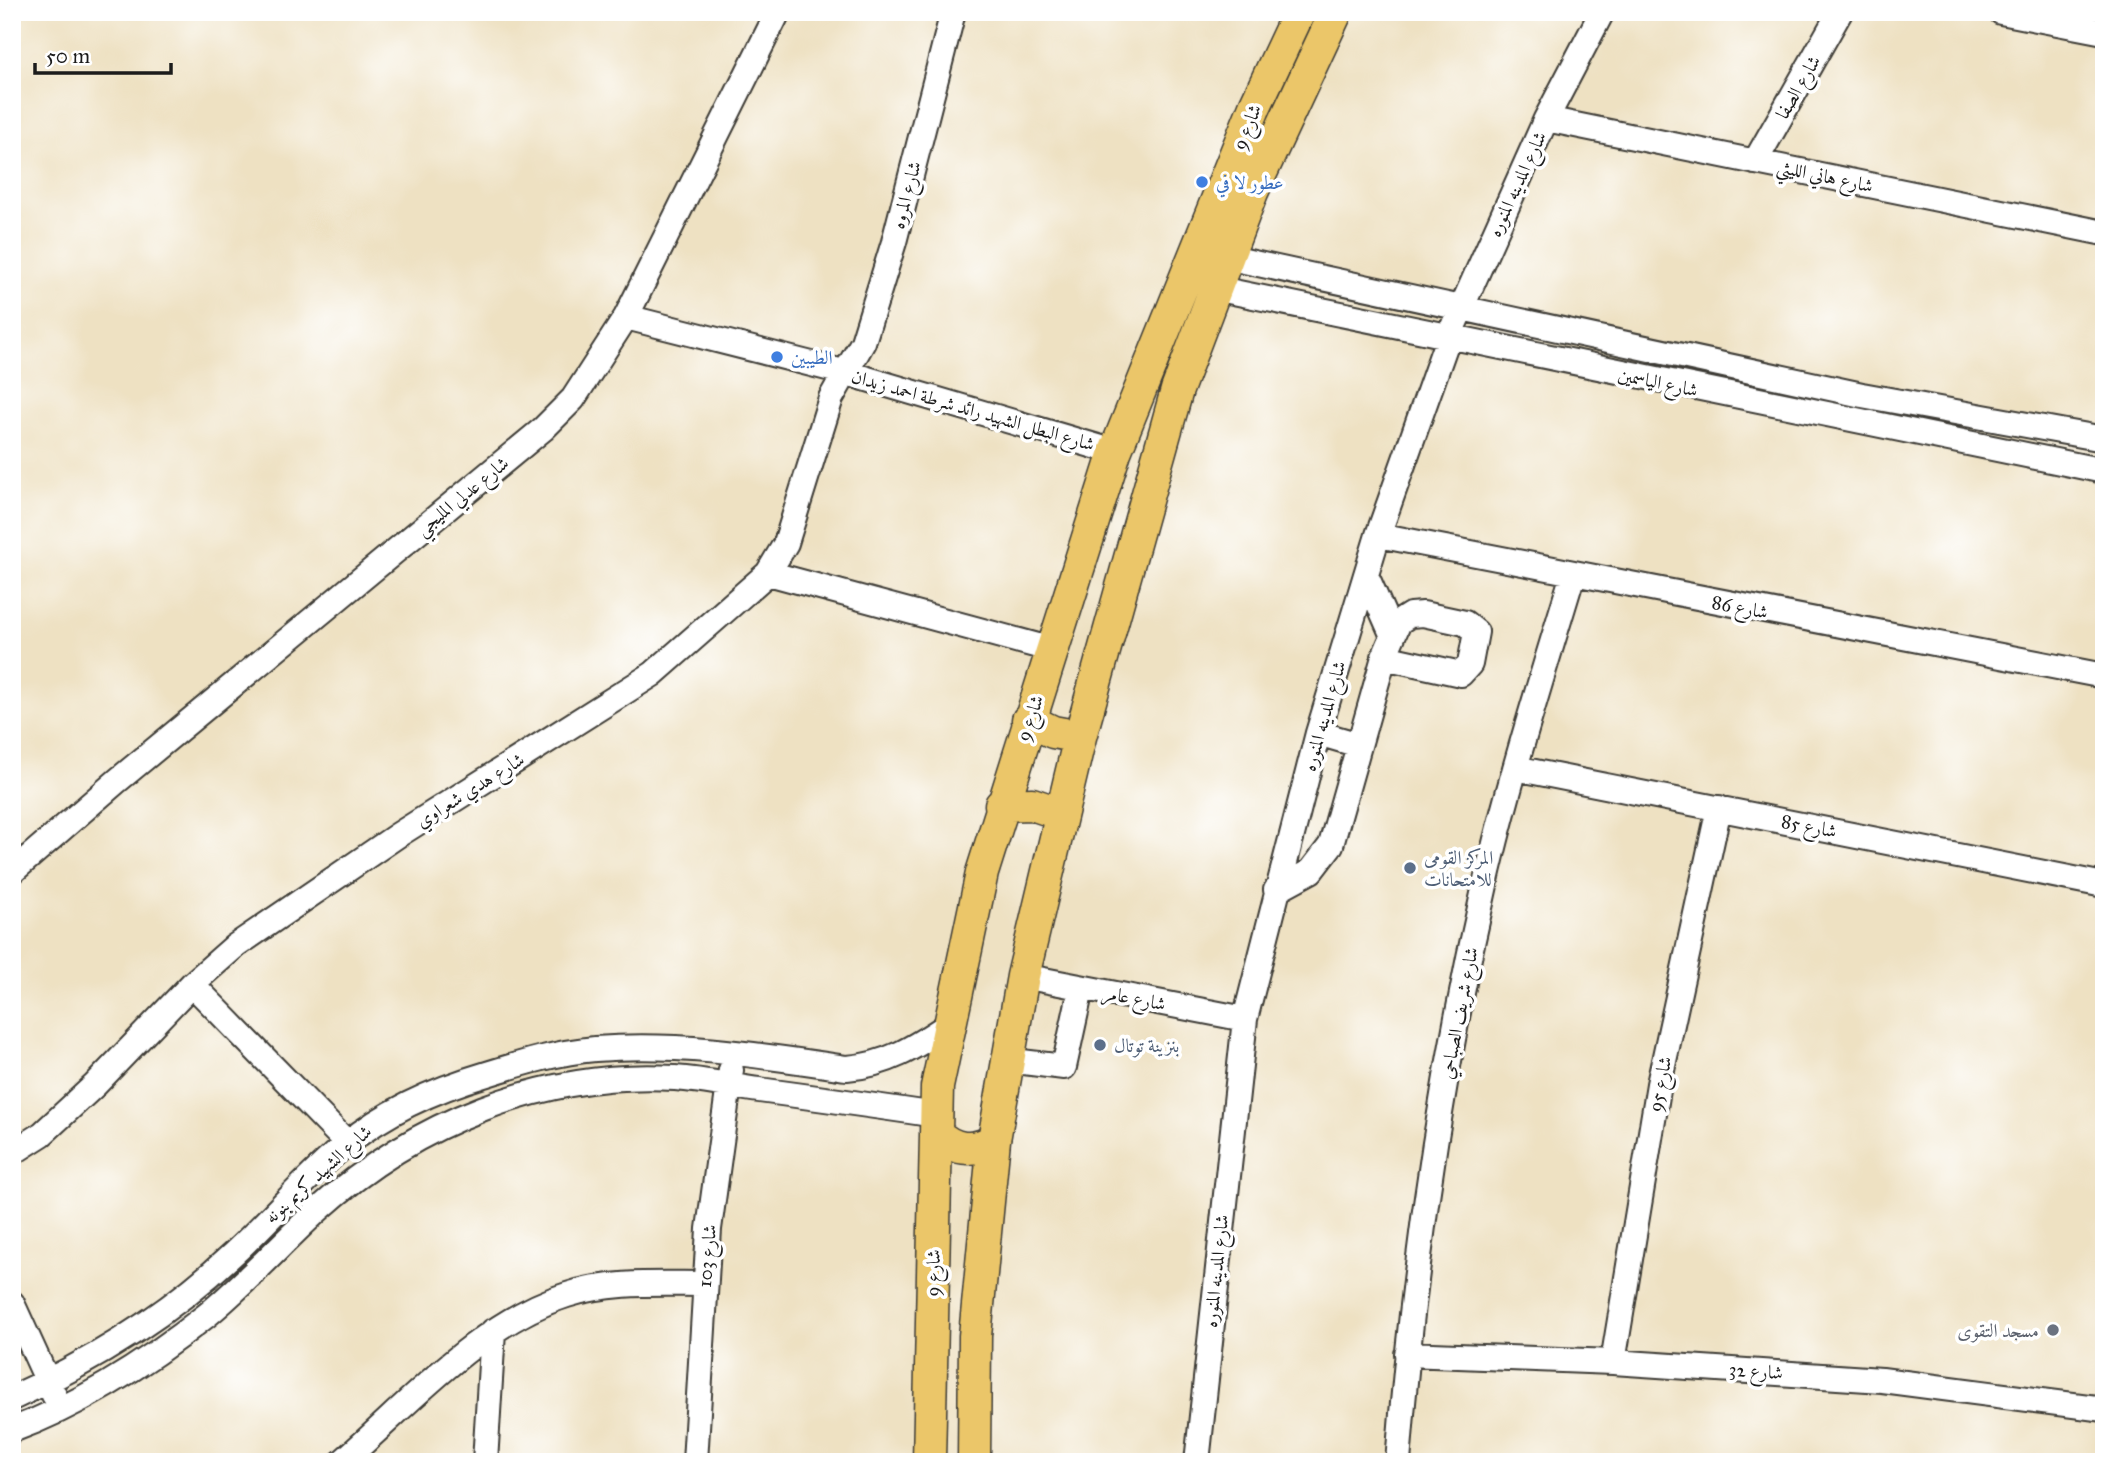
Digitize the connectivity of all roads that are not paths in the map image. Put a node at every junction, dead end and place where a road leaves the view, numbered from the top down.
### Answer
1 (778, 12) edge
2 (953, 12) edge
3 (1299, 12) edge
4 (1336, 12) edge
5 (1602, 12) edge
6 (1840, 12) edge
7 (2001, 12) edge
8 (2104, 32) edge
9 (1546, 119) junction
10 (1755, 162) junction
11 (2104, 233) edge
12 (1226, 257) junction
13 (1214, 288) junction
14 (1460, 308) junction
15 (626, 317) junction
16 (1447, 338) junction
17 (847, 373) junction
18 (1862, 395) junction
19 (1932, 407) junction
20 (1855, 423) junction
21 (1924, 436) junction
22 (2104, 439) edge
23 (1115, 452) junction
24 (2104, 471) edge
25 (1378, 535) junction
26 (768, 573) junction
27 (1573, 574) junction
28 (1366, 575) junction
29 (1053, 650) junction
30 (2104, 676) edge
31 (1028, 720) junction
32 (1318, 733) junction
33 (1080, 737) junction
34 (1359, 745) junction
35 (1515, 768) junction
36 (1001, 805) junction
37 (1719, 808) junction
38 (1061, 814) junction
39 (16, 865) edge
40 (2104, 884) edge
41 (1276, 890) junction
42 (1023, 976) junction
43 (192, 984) junction
44 (1081, 989) junction
45 (1245, 1019) junction
46 (948, 1026) junction
47 (733, 1052) junction
48 (1006, 1060) junction
49 (862, 1067) junction
50 (729, 1086) junction
51 (867, 1105) junction
52 (936, 1124) junction
53 (994, 1140) junction
54 (348, 1143) junction
55 (12, 1153) edge
56 (934, 1219) junction
57 (984, 1224) junction
58 (704, 1284) junction
59 (12, 1303) edge
60 (493, 1331) junction
61 (1407, 1354) junction
62 (1613, 1362) junction
63 (48, 1382) junction
64 (12, 1398) edge
65 (2104, 1409) edge
66 (60, 1410) junction
67 (22, 1427) edge
68 (12, 1450) edge
69 (342, 1462) edge
70 (485, 1462) edge
71 (695, 1462) edge
72 (929, 1462) edge
73 (974, 1462) edge
74 (1197, 1462) edge
75 (1398, 1462) edge

1 - 15 street, شارع عدلي المليجي
2 - 17 street, شارع المروه
3 - 23 main road, شارع 9
4 - 12 main road, شارع 9
5 - 9 street, شارع المدينه المنوره
6 - 10 street, شارع الصفا
7 - 8 street
9 - 10 street, شارع هاني الليثي
9 - 14 street, شارع المدينه المنوره
10 - 11 street, شارع هاني الليثي
12 - 13 main road, شارع 9
12 - 14 street, شارع الياسمين
13 - 16 street, شارع الياسمين
13 - 33 main road, شارع 9
14 - 16 street, شارع المدينه المنوره
14 - 18 street, شارع الياسمين
15 - 17 street, شارع البطل الشهيد رائد شرطة احمد زيدان
15 - 39 street, شارع عدلي المليجي
16 - 20 street, شارع الياسمين
16 - 25 street, شارع المدينه المنوره
17 - 23 street, شارع البطل الشهيد رائد شرطة احمد زيدان
17 - 26 street, شارع هدي شعراوي
18 - 19 street, شارع الياسمين
18 - 20 street
19 - 21 street
19 - 22 street, شارع الياسمين
20 - 21 street, شارع الياسمين
21 - 24 street, شارع الياسمين
23 - 29 main road, شارع 9
25 - 27 street, شارع 86
25 - 28 street, شارع المدينه المنوره
26 - 29 street
26 - 43 street, شارع هدي شعراوي
27 - 30 street, شارع 86
27 - 35 street, شارع شريف الصباحي
28 - 32 street, شارع المدينه المنوره
28 - 34 street
29 - 31 main road, شارع 9
31 - 33 main road
31 - 36 main road, شارع 9
32 - 34 street
32 - 41 street, شارع المدينه المنوره
33 - 38 main road, شارع 9
34 - 41 street
35 - 37 street, شارع 85
35 - 61 street, شارع شريف الصباحي
36 - 38 main road
36 - 46 main road, شارع 9
37 - 40 street, شارع 85
37 - 62 street, شارع 95
38 - 42 main road, شارع 9
41 - 45 street, شارع المدينه المنوره
42 - 44 street, شارع عامر
42 - 48 main road, شارع 9
43 - 54 street
43 - 55 street, شارع هدي شعراوي
44 - 45 street, شارع عامر
44 - 48 street
45 - 74 street, شارع المدينه المنوره
46 - 49 street, شارع الشهيد كريم بنونه
46 - 52 main road, شارع 9
47 - 49 street, شارع الشهيد كريم بنونه
47 - 50 street, شارع 103
47 - 54 street, شارع الشهيد كريم بنونه
48 - 53 main road, شارع 9
49 - 51 street
50 - 51 street, شارع الشهيد كريم بنونه
50 - 58 street, شارع 103
50 - 66 street, شارع الشهيد كريم بنونه
51 - 52 street, شارع الشهيد كريم بنونه
52 - 53 main road
52 - 56 main road, شارع 9
53 - 57 main road, شارع 9
54 - 63 street, شارع الشهيد كريم بنونه
56 - 57 main road
56 - 72 main road, شارع 9
57 - 73 main road, شارع 9
58 - 60 street
58 - 71 street, شارع 103
59 - 63 street
60 - 69 street
60 - 70 street
61 - 62 street, شارع 32
61 - 75 street, شارع شريف الصباحي
62 - 65 street, شارع 32
63 - 64 street, شارع الشهيد كريم بنونه
63 - 66 street
66 - 67 street, شارع الشهيد كريم بنونه
67 - 68 street

